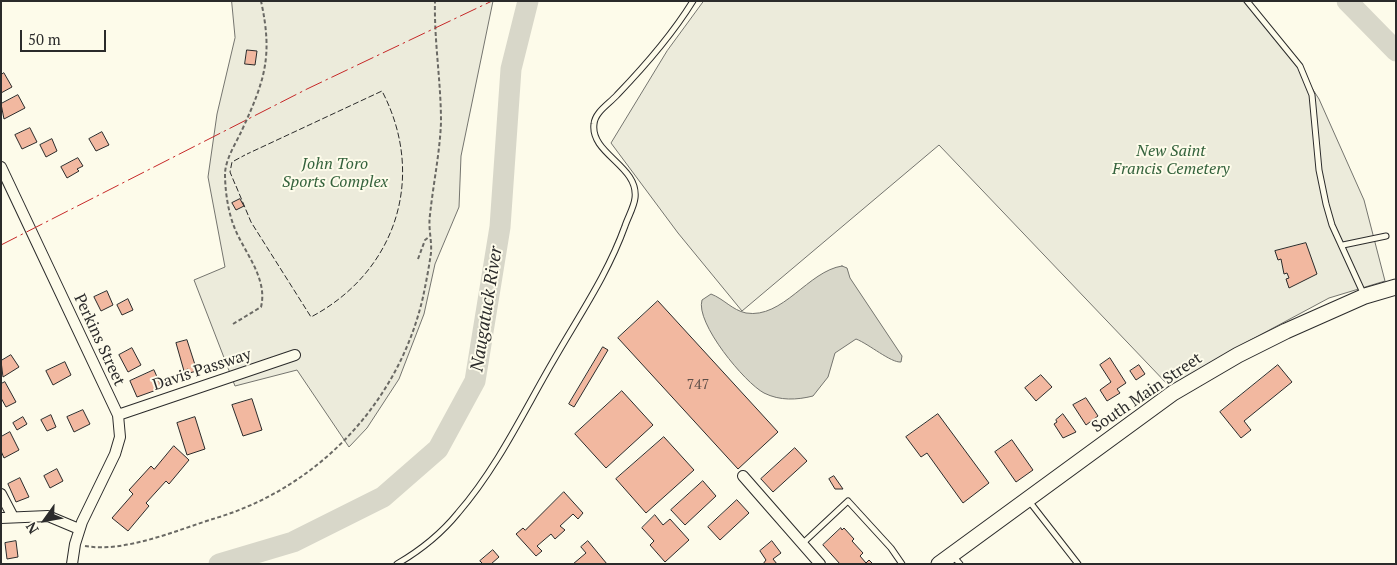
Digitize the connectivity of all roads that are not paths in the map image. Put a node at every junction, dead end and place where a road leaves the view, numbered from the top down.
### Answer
1 (693, 1) edge
2 (1247, 1) edge
3 (1, 167) edge
4 (1386, 236) dead end
5 (1343, 246) junction
6 (1396, 287) edge
7 (1365, 296) junction
8 (295, 355) dead end
9 (118, 415) junction
10 (744, 476) dead end
11 (1, 494) edge
12 (1027, 499) junction
13 (13, 516) junction
14 (1, 518) edge
15 (79, 529) junction
16 (802, 544) junction
17 (956, 559) edge
18 (72, 564) edge
19 (397, 564) edge
20 (820, 564) edge
21 (902, 564) edge
22 (938, 564) edge
23 (1078, 564) edge

1 - 19 lane
2 - 5 lane
3 - 9 street, Perkins Street
4 - 5 lane
5 - 7 lane
6 - 7 main road, South Main Street
7 - 12 main road, South Main Street
8 - 9 street, Davis Passway
9 - 15 street, Perkins Street
10 - 16 street
11 - 13 street
12 - 17 main road, South Main Street
12 - 23 lane
13 - 14 street
13 - 15 street
15 - 18 street, Perkins Street
16 - 20 street
16 - 21 lane
17 - 22 main road, South Main Street

